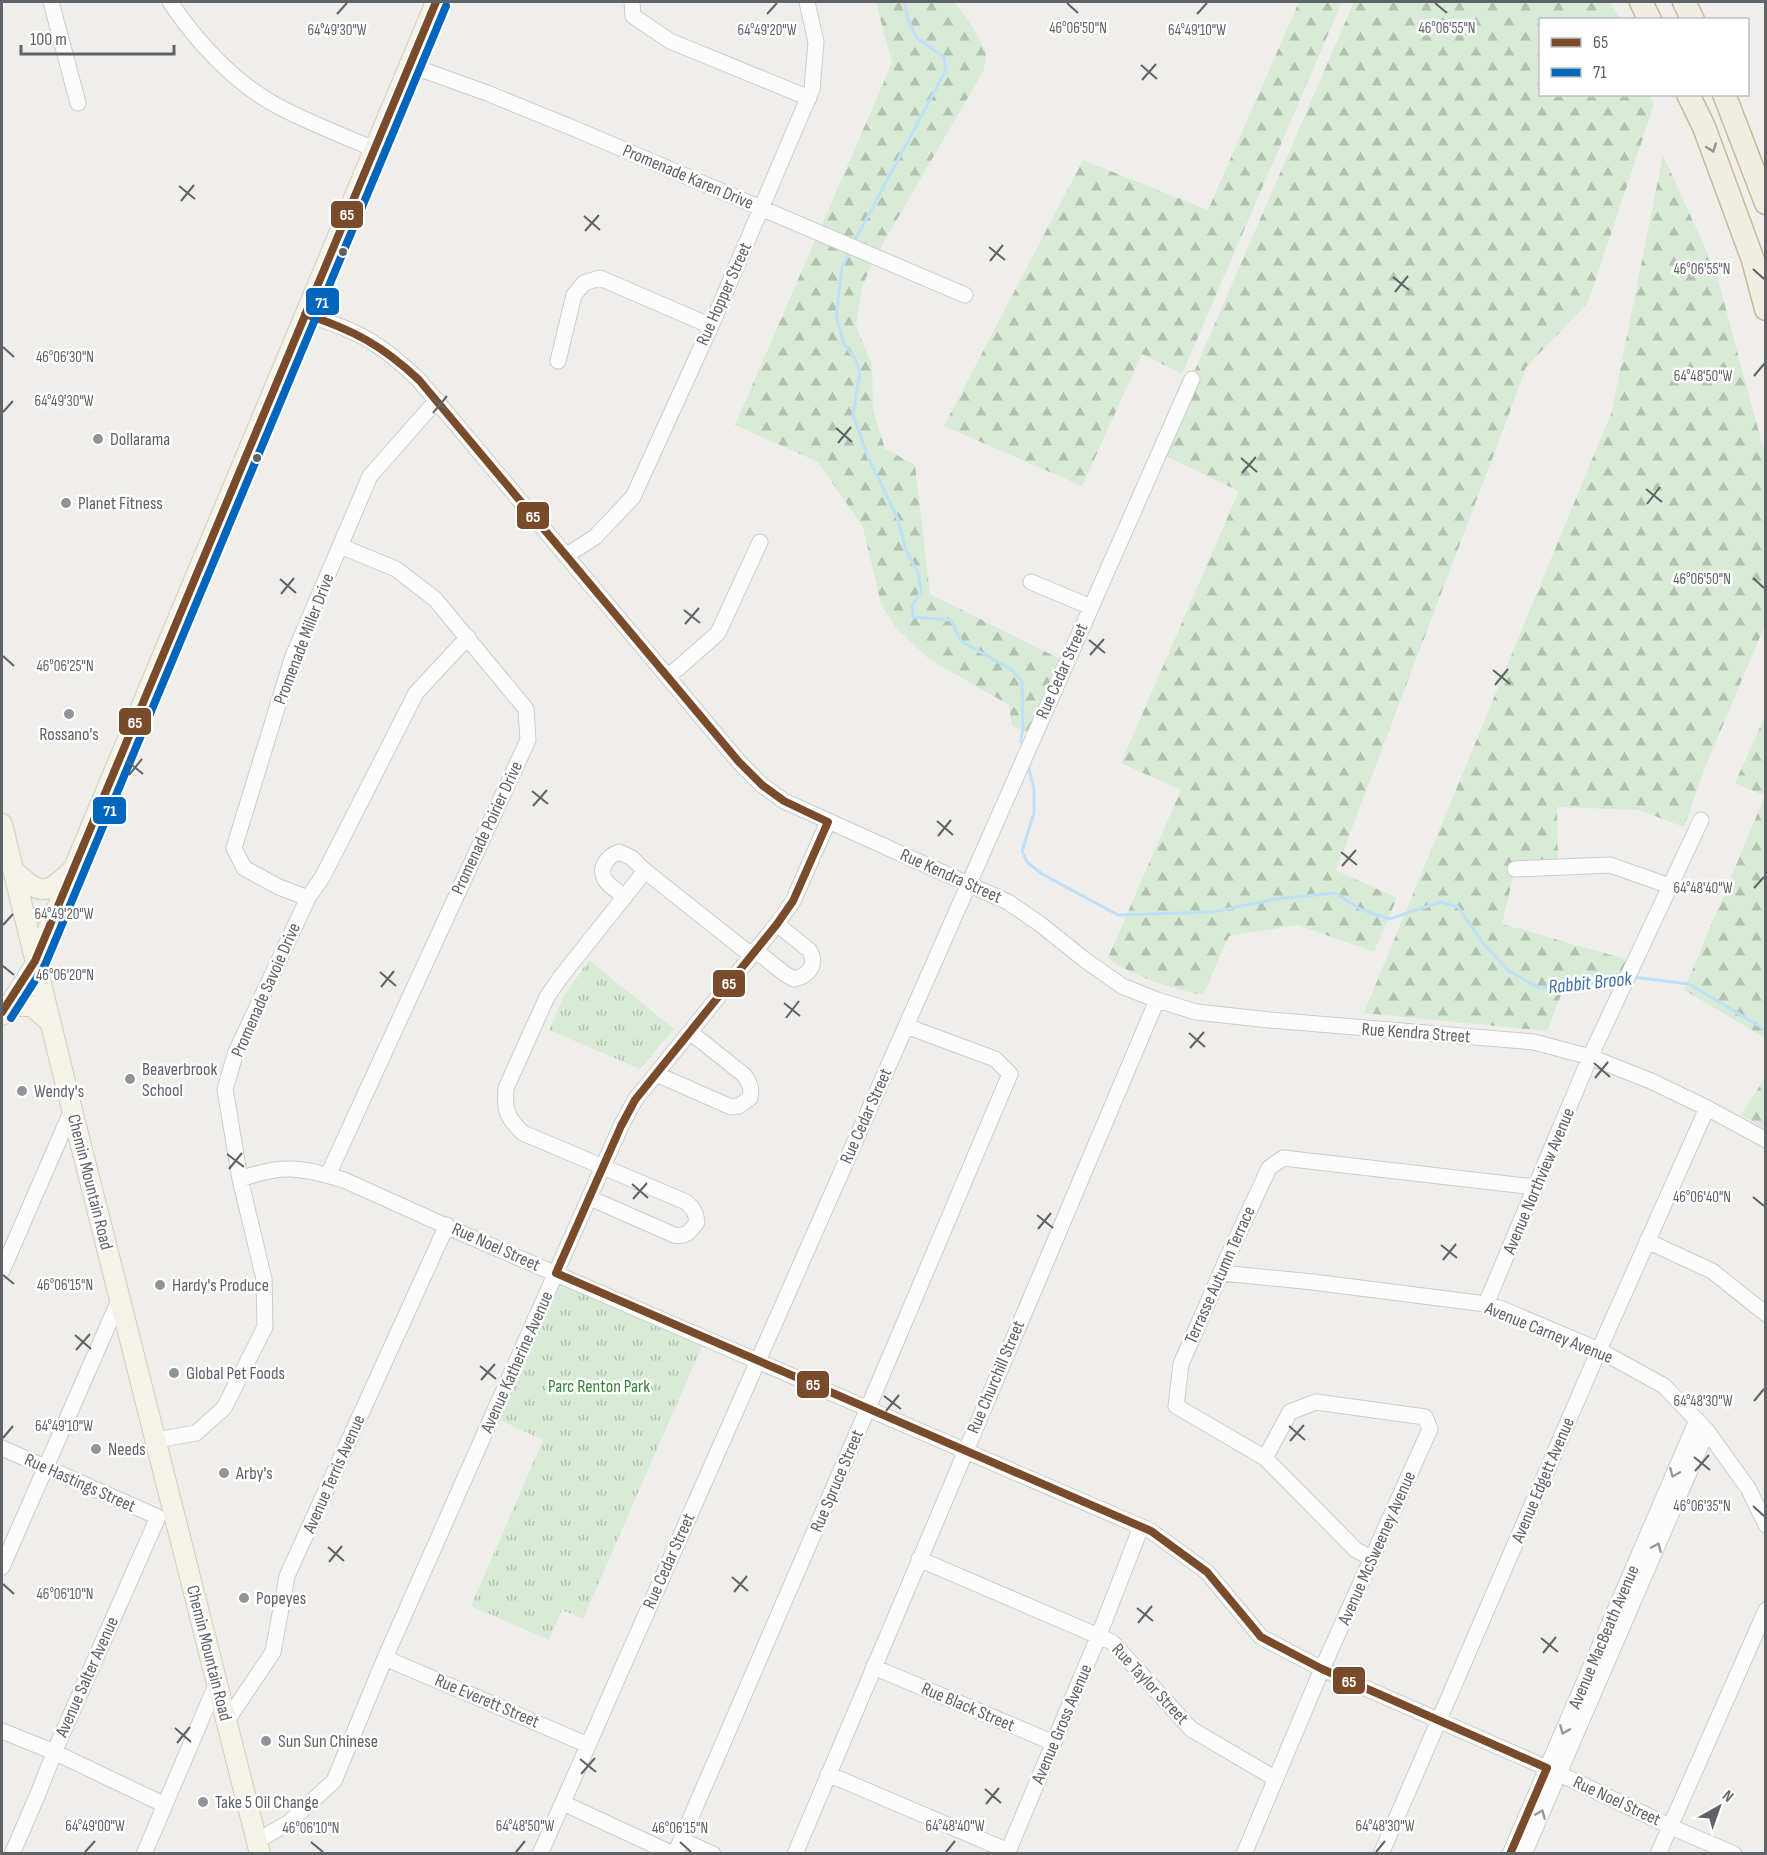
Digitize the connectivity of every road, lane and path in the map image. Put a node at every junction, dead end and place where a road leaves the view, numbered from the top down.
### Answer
1 (51, 2) edge
2 (170, 2) edge
3 (436, 2) edge
4 (632, 2) edge
5 (807, 2) edge
6 (1641, 2) edge
7 (1684, 2) edge
8 (1649, 18) edge
9 (1692, 18) edge
10 (409, 65) junction
11 (1689, 96) edge
12 (1725, 96) edge
13 (809, 98) junction
14 (78, 103) dead end
15 (374, 149) junction
16 (1766, 203) edge
17 (761, 208) junction
18 (965, 296) dead end
19 (1766, 309) edge
20 (305, 314) junction
21 (711, 326) junction
22 (558, 361) dead end
23 (1191, 379) dead end
24 (437, 400) junction
25 (760, 542) dead end
26 (340, 546) junction
27 (567, 555) junction
28 (1031, 582) dead end
29 (1091, 607) junction
30 (468, 636) junction
31 (669, 676) junction
32 (1701, 819) dead end
33 (828, 822) junction
34 (2, 824) edge
35 (75, 867) junction
36 (1515, 869) dead end
37 (13, 870) junction
38 (645, 871) junction
39 (968, 884) junction
40 (1670, 886) junction
41 (625, 897) junction
42 (308, 898) junction
43 (777, 924) junction
44 (753, 952) junction
45 (34, 961) junction
46 (1157, 1000) junction
47 (2, 1014) edge
48 (50, 1022) junction
49 (906, 1026) junction
50 (690, 1032) junction
51 (1590, 1056) junction
52 (656, 1074) junction
53 (1707, 1108) junction
54 (72, 1110) junction
55 (1766, 1140) edge
56 (603, 1167) junction
57 (328, 1175) junction
58 (240, 1179) junction
59 (1535, 1187) junction
60 (590, 1198) junction
61 (447, 1225) junction
62 (1647, 1241) junction
63 (2, 1271) edge
64 (556, 1273) junction
65 (1221, 1273) junction
66 (120, 1298) junction
67 (1486, 1304) junction
68 (1766, 1314) edge
69 (1599, 1350) junction
70 (758, 1360) junction
71 (868, 1408) junction
72 (1702, 1426) junction
73 (156, 1440) junction
74 (2, 1448) edge
75 (964, 1451) junction
76 (1265, 1458) junction
77 (45, 1467) junction
78 (166, 1515) junction
79 (1766, 1525) edge
80 (1141, 1527) junction
81 (1371, 1558) junction
82 (919, 1559) junction
83 (2, 1567) edge
84 (1766, 1610) edge
85 (1099, 1635) junction
86 (385, 1658) junction
87 (878, 1668) junction
88 (1322, 1669) junction
89 (216, 1685) junction
90 (1439, 1721) junction
91 (226, 1722) junction
92 (2, 1731) edge
93 (1054, 1743) junction
94 (588, 1744) junction
95 (54, 1752) junction
96 (1553, 1771) junction
97 (828, 1774) junction
98 (1276, 1779) junction
99 (563, 1803) junction
100 (165, 1805) junction
101 (1670, 1826) junction
102 (259, 1847) edge
103 (677, 1849) edge
104 (1007, 1852) edge
105 (12, 1854) edge
106 (144, 1854) edge
107 (540, 1854) edge
108 (712, 1854) edge
109 (795, 1854) edge
110 (1244, 1854) edge
111 (1382, 1854) edge
112 (1510, 1854) edge
113 (1524, 1854) edge
114 (1658, 1854) edge
115 (1734, 1854) edge

1 - 14 street
2 - 15 street
3 - 10 main road
4 - 13 street
5 - 13 street, Rue Hopper Street
6 - 8 highway
7 - 9 highway
10 - 15 main road
10 - 17 street, Promenade Karen Drive
11 -> 19 highway
12 - 16 highway
13 - 17 street, Rue Hopper Street
15 - 20 main road
17 - 18 street, Promenade Karen Drive
17 - 21 street, Rue Hopper Street
20 - 24 street, Rue Kendra Street
20 - 35 main road
21 - 22 street
21 - 27 street, Rue Hopper Street
23 - 29 street, Rue Cedar Street
24 - 26 street, Promenade Miller Drive
24 - 27 street, Rue Kendra Street
25 - 31 street
26 - 30 street, Promenade Poirier Drive
26 - 42 street, Promenade Miller Drive
27 - 31 street, Rue Kendra Street
28 - 29 street
29 - 39 street, Rue Cedar Street
30 - 42 street, Promenade Savoie Drive
30 - 57 street, Promenade Poirier Drive
31 - 33 street, Rue Kendra Street
32 - 40 street, Avenue Northview Avenue
33 - 39 street, Rue Kendra Street
33 - 43 street, Avenue Katherine Avenue
34 - 37 main road, Chemin Mountain Road
35 - 37 main road
35 - 45 main road
36 - 40 street
37 - 45 main road, Chemin Mountain Road
38 - 41 street
38 - 41 street
38 - 44 street
39 - 46 street, Rue Kendra Street
39 - 49 street, Rue Cedar Street
40 - 51 street, Avenue Northview Avenue
41 - 56 street
42 - 58 street, Promenade Savoie Drive
43 - 44 street, Avenue Katherine Avenue
43 - 44 street
44 - 50 street, Avenue Katherine Avenue
45 - 47 street
45 - 48 main road, Chemin Mountain Road
46 - 51 street, Rue Kendra Street
46 - 75 street, Rue Churchill Street
47 - 48 main road
48 - 54 main road, Chemin Mountain Road
49 - 70 street, Rue Cedar Street
49 - 71 street, Rue Spruce Street
50 - 52 street, Avenue Katherine Avenue
50 - 52 street
51 - 53 street, Rue Kendra Street
51 - 59 street, Avenue Northview Avenue
52 - 56 street, Avenue Katherine Avenue
53 - 55 street, Rue Kendra Street
53 - 62 street, Avenue Edgett Avenue
54 - 63 street
54 - 66 main road, Chemin Mountain Road
56 - 60 street, Avenue Katherine Avenue
56 - 60 street
57 - 58 street, Rue Noel Street
57 - 61 street, Rue Noel Street
58 - 73 street, Promenade Savoie Drive
59 - 65 street, Terrasse Autumn Terrace
59 - 67 street, Avenue Northview Avenue
60 - 64 street, Avenue Katherine Avenue
61 - 64 street, Rue Noel Street
61 - 91 street, Avenue Terris Avenue
62 - 68 street
62 - 69 street, Avenue Edgett Avenue
64 - 70 street, Rue Noel Street
64 - 86 street, Avenue Katherine Avenue
65 - 67 street, Avenue Carney Avenue
65 - 76 street, Terrasse Autumn Terrace
66 - 73 main road, Chemin Mountain Road
66 - 77 street
67 - 69 street, Avenue Carney Avenue
69 - 72 street, Avenue Carney Avenue
69 - 90 street, Avenue Edgett Avenue
70 - 71 street, Rue Noel Street
70 - 94 street, Rue Cedar Street
71 - 75 street, Rue Noel Street
71 - 103 street, Rue Spruce Street
72 - 79 street, Avenue Carney Avenue
72 - 96 street, Avenue MacBeath Avenue
73 - 78 main road, Chemin Mountain Road
74 - 77 street, Rue Hastings Street
75 - 80 street, Rue Noel Street
75 - 82 street, Rue Churchill Street
76 - 81 street, Terrasse Autumn Terrace
76 - 81 street, Avenue McSweeney Avenue
77 - 78 street, Rue Hastings Street
77 - 83 street
78 - 89 main road, Chemin Mountain Road
78 - 95 street, Avenue Salter Avenue
80 - 85 street, Avenue Gross Avenue
80 - 88 street, Rue Noel Street
81 - 88 street, Avenue McSweeney Avenue
82 - 85 street, Rue Taylor Street
82 - 87 street, Rue Churchill Street
84 - 101 street
85 - 93 street, Avenue Gross Avenue
85 - 98 street, Rue Taylor Street
86 - 94 street, Rue Everett Street
86 - 102 street, Avenue Katherine Avenue
87 - 93 street, Rue Black Street
87 - 97 street, Rue Churchill Street
88 - 90 street, Rue Noel Street
88 - 98 street, Avenue McSweeney Avenue
89 - 91 main road, Chemin Mountain Road
89 - 100 street
90 - 96 street, Rue Noel Street
90 - 111 street, Avenue Edgett Avenue
91 - 102 main road, Chemin Mountain Road
92 - 95 street
93 - 104 street, Avenue Gross Avenue
94 - 99 street, Rue Cedar Street
95 - 100 street
95 - 105 street, Avenue Salter Avenue
96 - 101 street, Rue Noel Street
96 - 112 street, Avenue MacBeath Avenue
113 -> 96 street, Avenue MacBeath Avenue
97 - 104 street
97 - 109 street, Rue Churchill Street
98 - 110 street, Avenue McSweeney Avenue
99 - 103 street
99 - 107 street, Rue Cedar Street
100 - 106 street
101 - 114 street
101 - 115 street, Rue Noel Street
103 - 108 street

